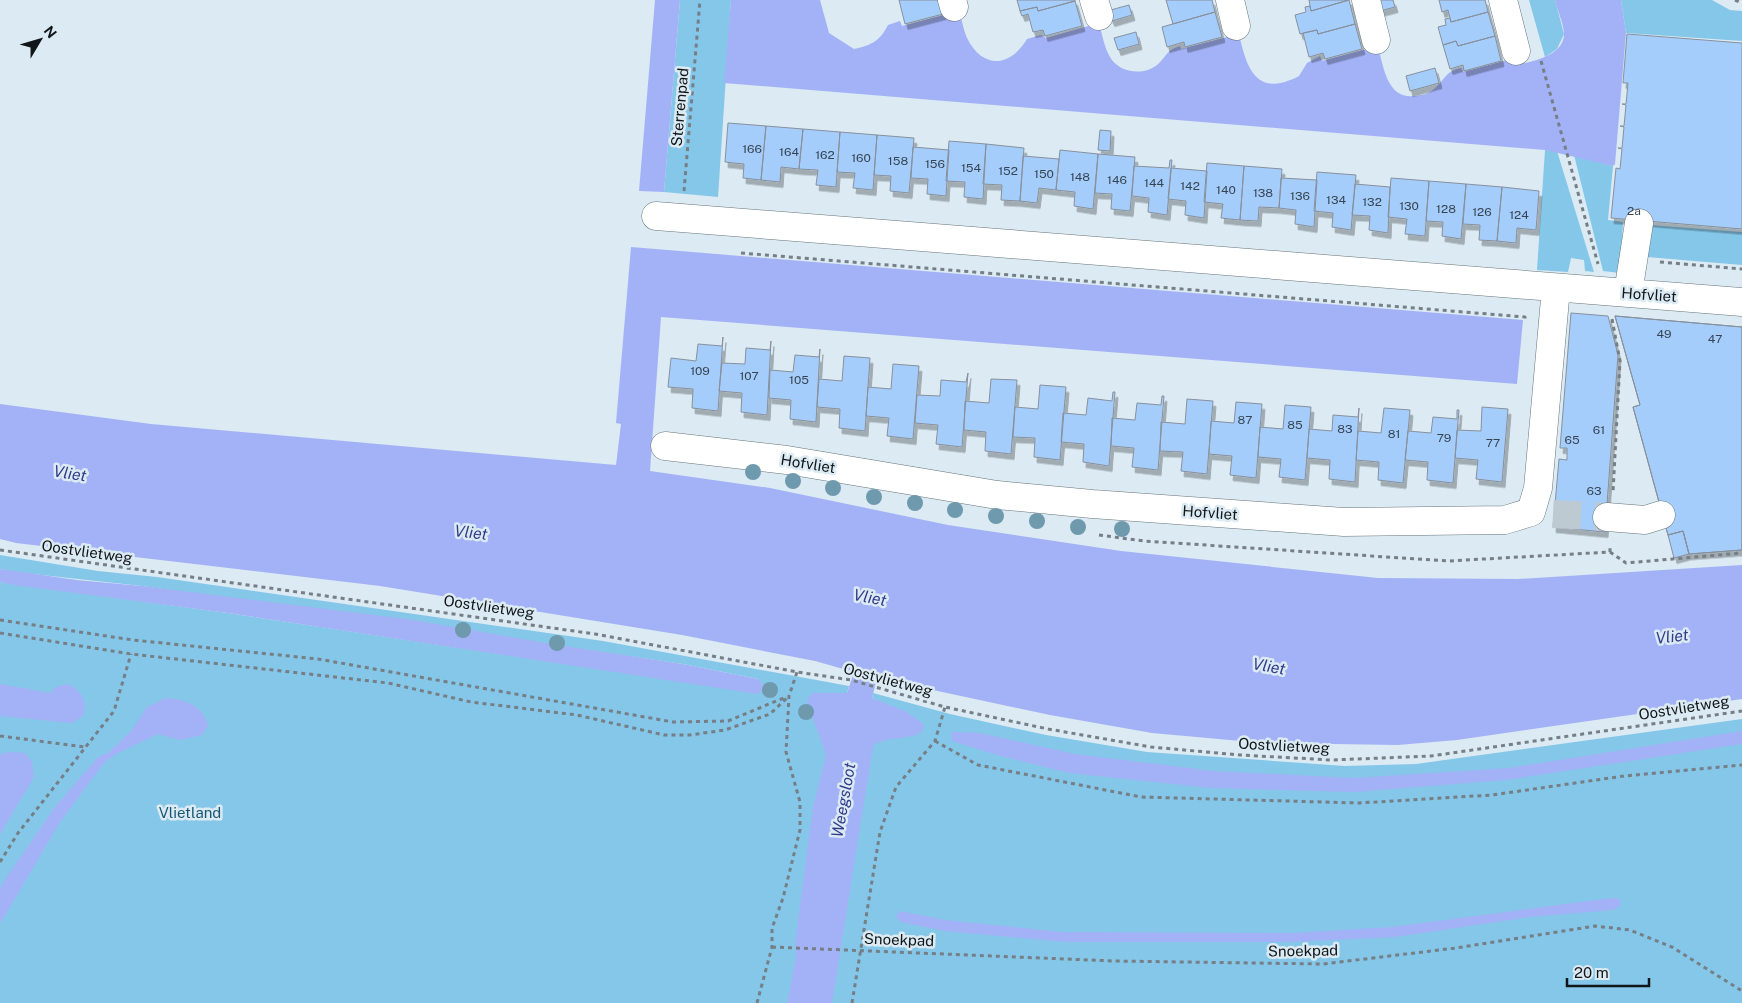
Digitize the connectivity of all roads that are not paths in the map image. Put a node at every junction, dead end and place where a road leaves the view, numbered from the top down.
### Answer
1 (1230, 0) edge
2 (1366, 0) edge
3 (1503, 0) edge
4 (1236, 26) dead end
5 (1376, 40) dead end
6 (1528, 53) road end
7 (669, 216) road end
8 (1638, 223) dead end
9 (1556, 288) junction
10 (1617, 293) junction
11 (1742, 302) edge
12 (665, 446) dead end
13 (1661, 515) dead end
14 (1608, 517) tunnel mouth

1 - 4 street
2 - 5 street
3 - 6 street
7 - 9 street, Hofvliet
8 - 10 street
9 - 10 street, Hofvliet
9 - 12 street, Hofvliet
10 - 11 street, Hofvliet
13 - 14 street

